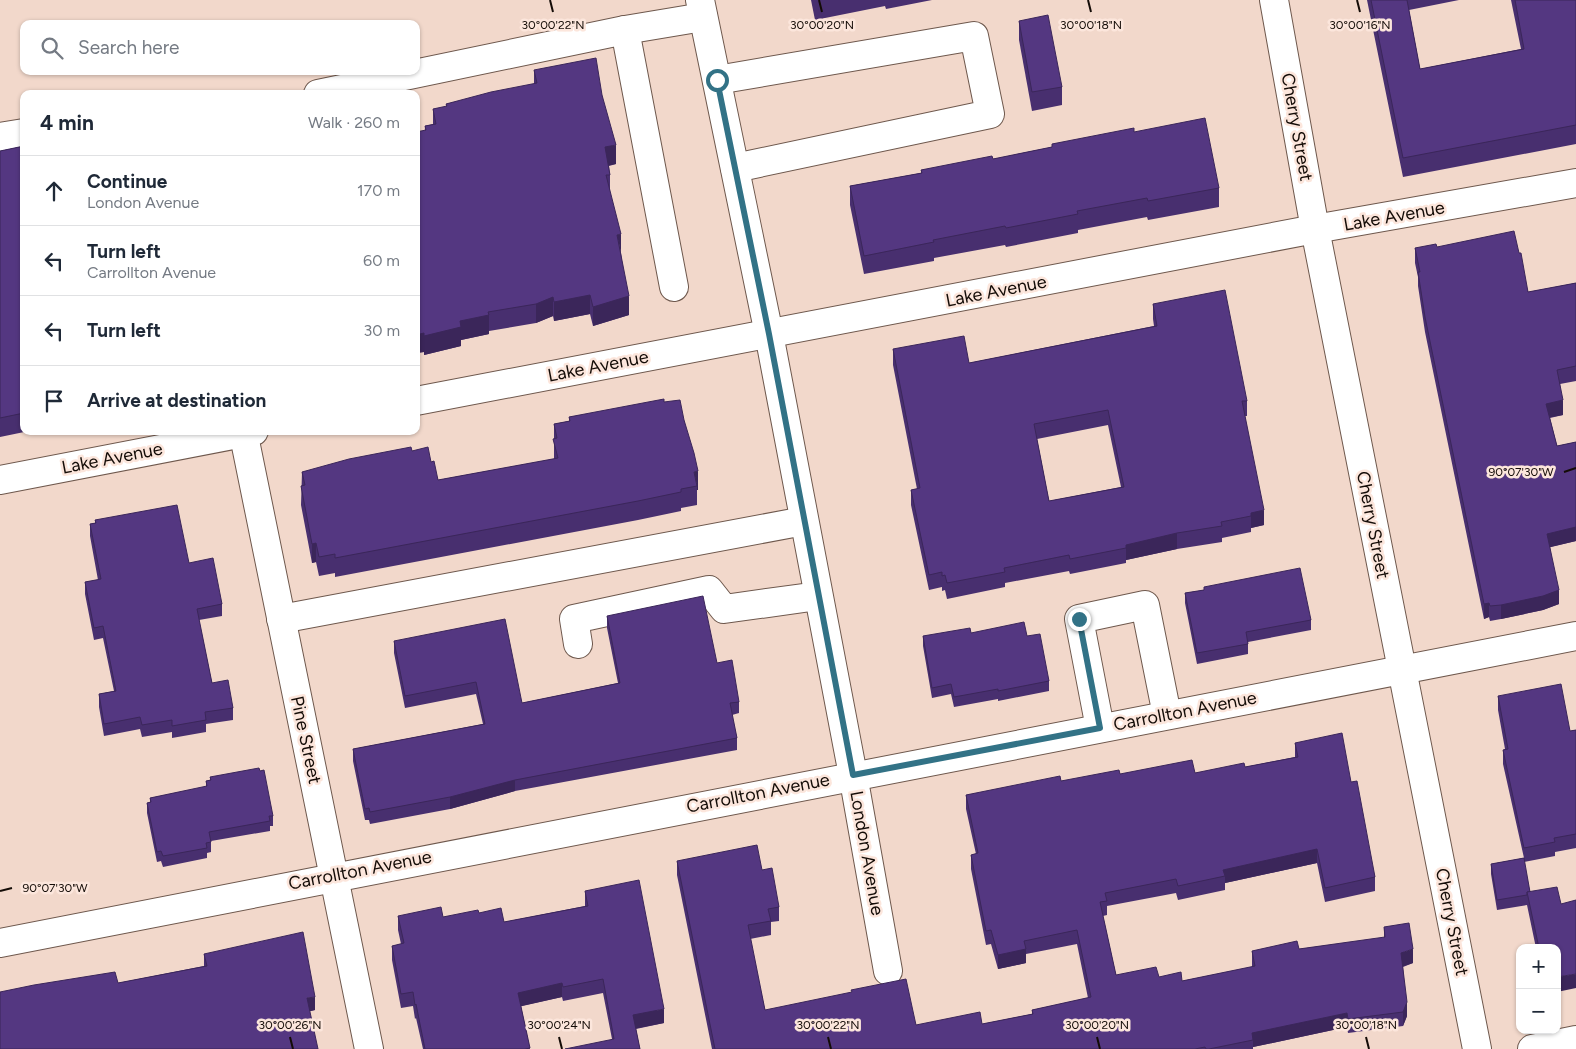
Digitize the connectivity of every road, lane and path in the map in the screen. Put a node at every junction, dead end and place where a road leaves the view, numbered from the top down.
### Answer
1 (1274, 0) edge
2 (701, 9) edge
3 (625, 30) junction
4 (420, 73) edge
5 (409, 75) edge
6 (717, 80) junction
7 (337, 90) edge
8 (20, 134) edge
9 (0, 137) edge
10 (735, 168) junction
11 (1576, 183) edge
12 (1315, 229) junction
13 (674, 287) dead end
14 (769, 334) junction
15 (420, 400) edge
16 (232, 435) edge
17 (248, 435) edge
18 (0, 480) edge
19 (804, 522) junction
20 (818, 596) junction
21 (281, 619) junction
22 (1576, 636) edge
23 (578, 644) dead end
24 (1402, 669) junction
25 (1167, 715) junction
26 (1100, 728) junction
27 (853, 775) junction
28 (334, 875) junction
29 (0, 943) edge
30 (888, 971) dead end
31 (1576, 1040) edge
32 (369, 1049) edge
33 (1477, 1049) edge
34 (1532, 1049) edge

1 - 12 street, Cherry Street
2 - 3 street
2 - 6 street, London Avenue
3 - 4 street
3 - 13 street
5 - 7 street
6 - 10 street, London Avenue
6 - 10 street
8 - 9 street
10 - 14 street, London Avenue
11 - 12 street, Lake Avenue
12 - 14 street, Lake Avenue
12 - 24 street, Cherry Street
14 - 15 street, Lake Avenue
14 - 19 street, London Avenue
16 - 18 street, Lake Avenue
17 - 21 street, Pine Street
19 - 20 street, London Avenue
19 - 21 street
20 - 23 street
20 - 27 street, London Avenue
21 - 28 street, Pine Street
22 - 24 street, Carrollton Avenue
24 - 25 street, Carrollton Avenue
24 - 33 street, Cherry Street
25 - 26 street, Carrollton Avenue
25 - 26 street
26 - 27 street, Carrollton Avenue
27 - 28 street, Carrollton Avenue
27 - 30 street, London Avenue
28 - 29 street, Carrollton Avenue
28 - 32 street, Pine Street
31 - 34 street

